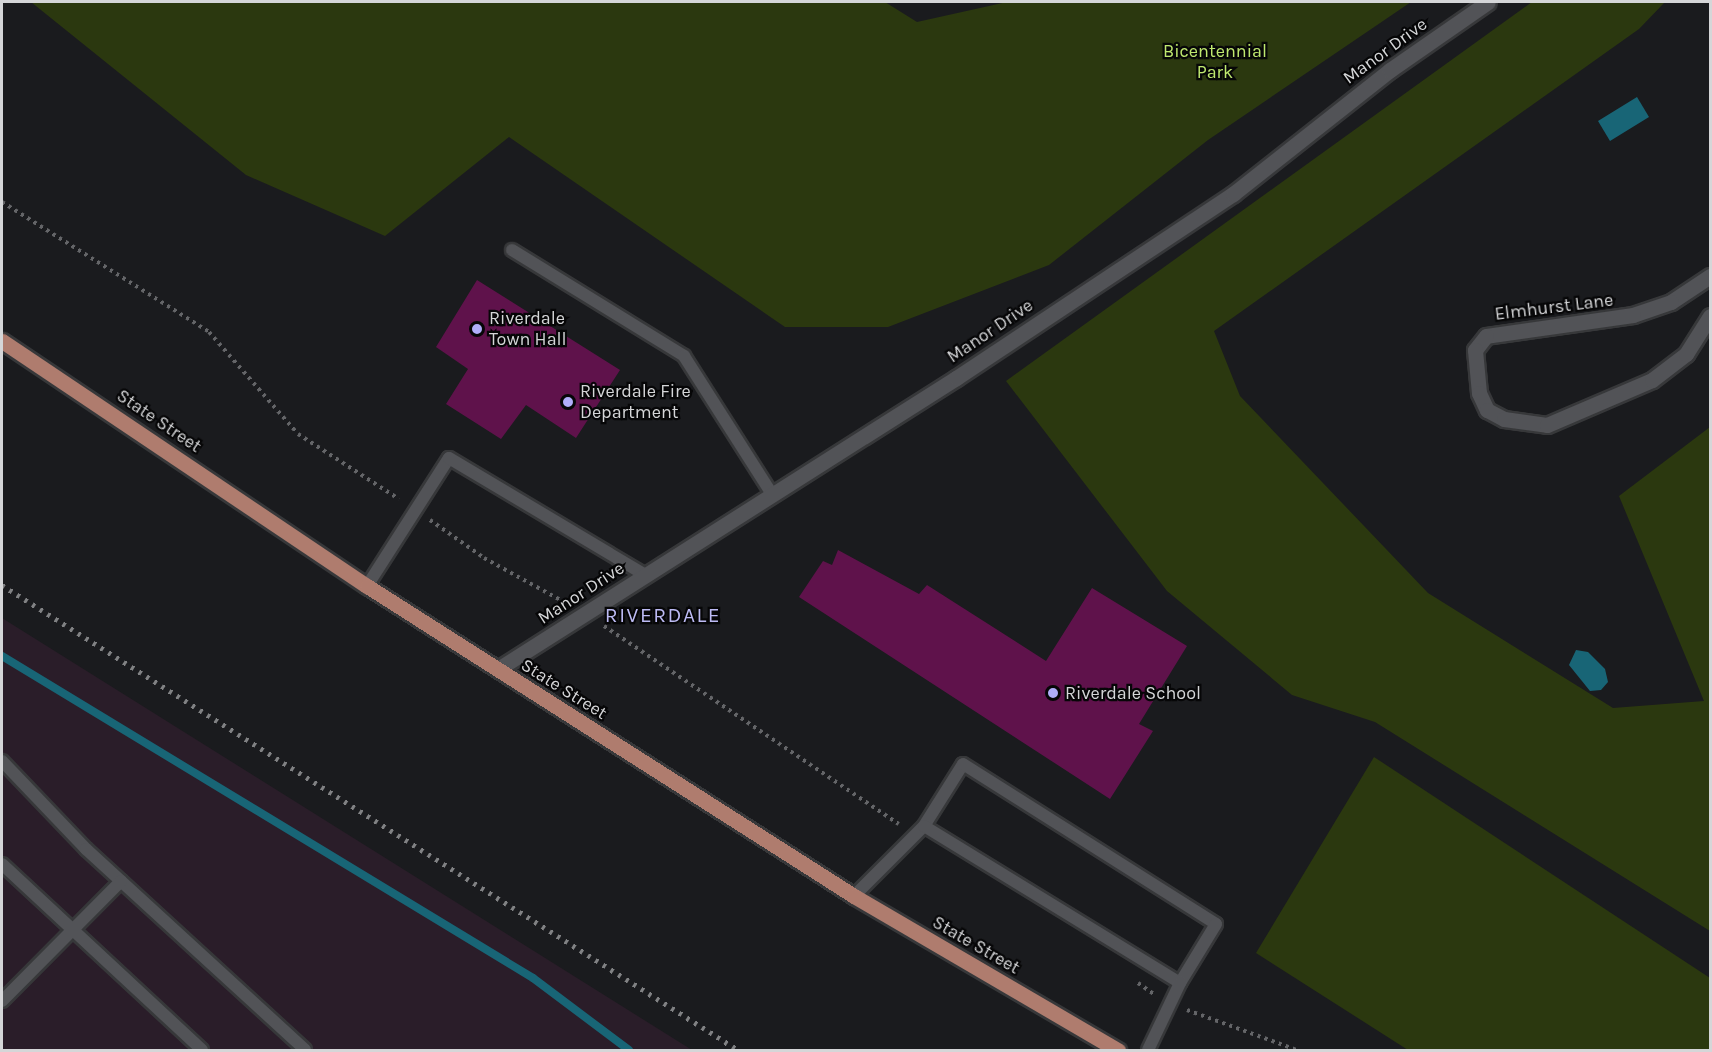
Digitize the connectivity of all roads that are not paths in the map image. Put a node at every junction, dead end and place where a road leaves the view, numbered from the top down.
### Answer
1 (1488, 2) edge
2 (512, 250) dead end
3 (1710, 276) edge
4 (1710, 316) edge
5 (2, 341) edge
6 (772, 494) junction
7 (645, 575) junction
8 (367, 586) junction
9 (498, 669) junction
10 (2, 761) edge
11 (919, 830) junction
12 (2, 864) edge
13 (121, 881) junction
14 (854, 896) junction
15 (72, 930) junction
16 (1180, 983) junction
17 (2, 1001) edge
18 (202, 1050) edge
19 (305, 1050) edge
20 (1118, 1050) edge
21 (1148, 1050) edge

1 - 6 street, Manor Drive
2 - 6 lane
3 - 4 street, Elmhurst Lane
5 - 8 main road, State Street
6 - 7 street, Manor Drive
7 - 8 lane
7 - 9 street, Manor Drive
8 - 9 main road, State Street
9 - 14 main road, State Street
10 - 13 lane
11 - 14 lane
11 - 16 lane
11 - 16 lane
12 - 15 lane
13 - 15 lane
13 - 19 lane
14 - 20 main road, State Street
15 - 17 lane
15 - 18 lane
16 - 21 lane

